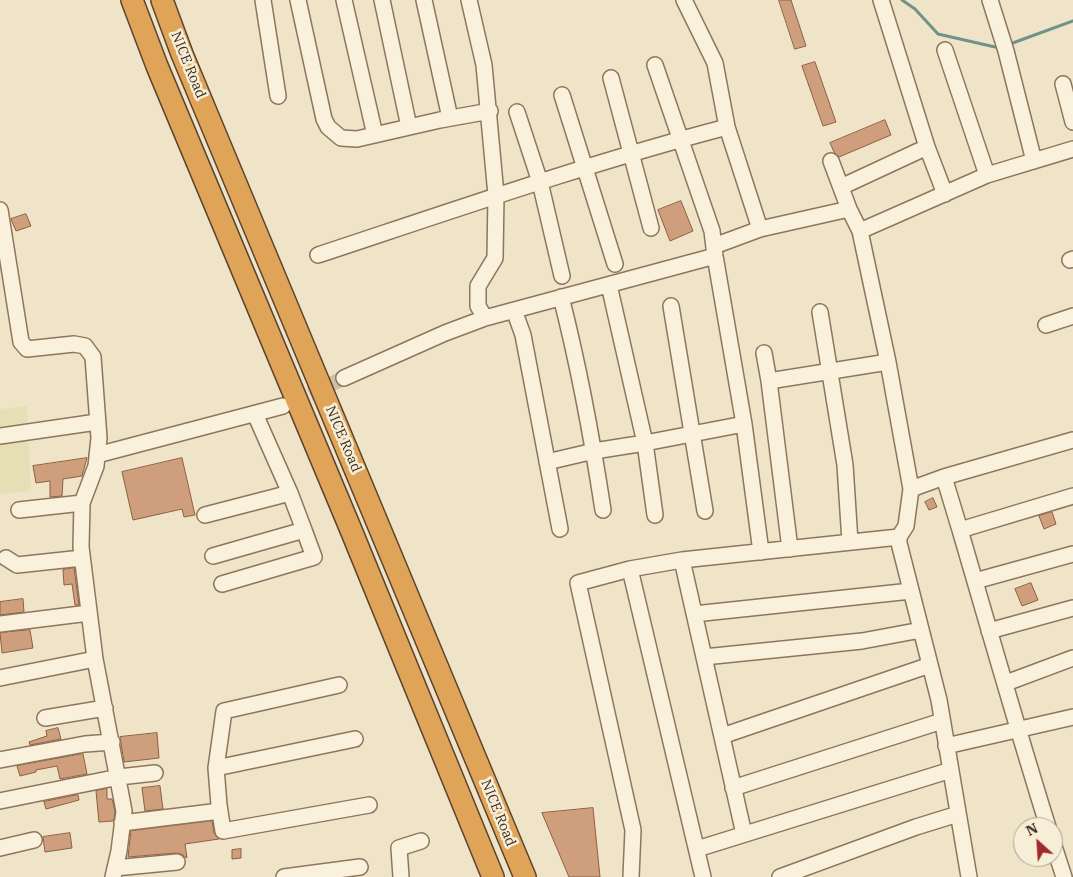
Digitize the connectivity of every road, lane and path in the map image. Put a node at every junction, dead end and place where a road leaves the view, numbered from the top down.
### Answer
1 (132, 0) edge
2 (162, 0) edge
3 (262, 0) edge
4 (298, 0) edge
5 (344, 0) edge
6 (382, 0) edge
7 (424, 0) edge
8 (469, 0) edge
9 (684, 0) edge
10 (881, 0) edge
11 (990, 0) edge
12 (945, 50) dead end
13 (655, 65) dead end
14 (611, 78) dead end
15 (1063, 84) dead end
16 (562, 95) dead end
17 (278, 96) dead end
18 (490, 111) junction
19 (517, 112) dead end
20 (450, 118) junction
21 (1073, 122) edge
22 (409, 127) junction
23 (727, 128) junction
24 (375, 135) junction
25 (680, 139) junction
26 (927, 147) junction
27 (1073, 149) edge
28 (630, 155) junction
29 (831, 161) dead end
30 (1034, 161) junction
31 (586, 168) junction
32 (987, 175) junction
33 (540, 182) junction
34 (841, 186) junction
35 (945, 194) junction
36 (496, 195) junction
37 (849, 209) junction
38 (0, 210) edge
39 (650, 228) dead end
40 (760, 228) junction
41 (860, 231) junction
42 (714, 251) junction
43 (318, 255) dead end
44 (615, 264) dead end
45 (562, 276) dead end
46 (609, 285) junction
47 (561, 298) junction
48 (671, 306) dead end
49 (514, 310) junction
50 (820, 312) dead end
51 (1073, 316) edge
52 (485, 318) junction
53 (1046, 325) dead end
54 (764, 353) dead end
55 (888, 362) junction
56 (831, 371) junction
57 (344, 378) tunnel mouth
58 (769, 381) junction
59 (283, 406) tunnel mouth
60 (255, 414) junction
61 (97, 422) junction
62 (744, 424) junction
63 (692, 434) junction
64 (0, 436) edge
65 (1073, 440) edge
66 (645, 443) junction
67 (594, 450) junction
68 (97, 455) junction
69 (547, 462) junction
70 (944, 477) junction
71 (910, 489) junction
72 (290, 494) junction
73 (1073, 496) edge
74 (82, 503) junction
75 (18, 510) dead end
76 (603, 510) dead end
77 (705, 511) dead end
78 (205, 515) dead end
79 (655, 516) dead end
80 (304, 530) junction
81 (560, 530) dead end
82 (960, 530) junction
83 (899, 537) junction
84 (850, 542) junction
85 (790, 549) junction
86 (761, 552) junction
87 (1073, 554) edge
88 (213, 556) dead end
89 (6, 558) dead end
90 (82, 558) junction
91 (682, 560) junction
92 (630, 569) junction
93 (975, 581) junction
94 (222, 584) dead end
95 (911, 591) junction
96 (1073, 608) edge
97 (89, 613) junction
98 (694, 614) junction
99 (0, 624) edge
100 (921, 630) junction
101 (989, 631) junction
102 (704, 657) junction
103 (1073, 658) edge
104 (95, 659) junction
105 (930, 665) junction
106 (0, 678) edge
107 (1006, 683) junction
108 (339, 685) dead end
109 (105, 708) junction
110 (45, 718) dead end
111 (1073, 718) edge
112 (942, 721) junction
113 (1018, 730) junction
114 (722, 736) junction
115 (355, 739) dead end
116 (112, 742) junction
117 (946, 746) junction
118 (0, 760) edge
119 (216, 768) junction
120 (951, 770) junction
121 (155, 773) dead end
122 (119, 777) junction
123 (733, 788) junction
124 (0, 801) edge
125 (369, 805) dead end
126 (220, 811) junction
127 (958, 814) junction
128 (1045, 817) edge
129 (122, 823) junction
130 (744, 834) junction
131 (34, 840) dead end
132 (421, 841) dead end
133 (0, 848) edge
134 (696, 849) junction
135 (176, 862) dead end
136 (360, 867) dead end
137 (114, 872) edge
138 (965, 876) edge
139 (284, 877) edge
140 (401, 877) edge
141 (493, 877) edge
142 (525, 877) edge
143 (631, 877) edge
144 (703, 877) edge
145 (780, 877) edge

1 - 141 highway, NICE Road
2 - 142 highway, NICE Road
3 - 17 street
4 - 24 street
5 - 24 street
6 - 22 street
7 - 20 street
8 - 18 street
9 - 23 street
10 - 26 street
11 - 30 street
12 - 32 street
13 - 25 street
14 - 28 street
15 - 21 street
16 - 31 street
18 - 20 street
18 - 36 street
19 - 33 street
20 - 22 street
22 - 24 street
23 - 25 street
23 - 40 street
25 - 28 street
25 - 42 street
26 - 34 street
26 - 35 street
27 - 30 street
28 - 31 street
28 - 39 street
29 - 34 street
30 - 32 street
31 - 33 street
31 - 44 street
32 - 35 street
33 - 36 street
33 - 45 street
34 - 37 street
35 - 41 street
36 - 43 street
36 - 52 street
37 - 40 street
37 - 41 street
38 - 61 street
40 - 42 street
41 - 55 street
42 - 46 street
42 - 62 street
46 - 47 street
46 - 66 street
47 - 49 street
47 - 67 street
48 - 63 street
49 - 52 street
49 - 69 street
50 - 56 street
51 - 53 street
52 - 57 street
54 - 58 street
55 - 56 street
55 - 71 street
56 - 58 street
56 - 84 street
58 - 85 street
59 - 60 street
60 - 68 street
60 - 72 street
61 - 64 street
61 - 68 street
62 - 63 street
62 - 86 street
63 - 66 street
63 - 77 street
65 - 70 street
66 - 67 street
66 - 79 street
67 - 69 street
67 - 76 street
68 - 74 street
69 - 81 street
70 - 71 street
70 - 82 street
71 - 83 street
72 - 78 street
72 - 80 street
73 - 82 street
74 - 75 street
74 - 90 street
80 - 88 street
80 - 94 street
82 - 93 street
83 - 84 street
83 - 95 street
84 - 85 street
85 - 86 street
86 - 91 street
87 - 93 street
89 - 90 street
90 - 97 street
91 - 92 street
91 - 98 street
92 - 134 street
92 - 143 street
93 - 101 street
95 - 98 street
95 - 100 street
96 - 101 street
97 - 99 street
97 - 104 street
98 - 102 street
100 - 102 street
100 - 105 street
101 - 107 street
102 - 114 street
103 - 107 street
104 - 106 street
104 - 109 street
105 - 112 street
105 - 114 street
107 - 113 street
108 - 119 street
109 - 110 street
109 - 116 street
111 - 113 street
112 - 117 street
112 - 123 street
113 - 117 street
113 - 128 street
114 - 123 street
115 - 119 street
116 - 118 street
116 - 122 street
117 - 120 street
119 - 126 street
120 - 127 street
120 - 130 street
121 - 122 street
122 - 124 street
122 - 129 street
123 - 130 street
125 - 126 street
126 - 129 street
127 - 138 street
127 - 145 street
129 - 137 street
130 - 134 street
131 - 133 street
132 - 140 street
134 - 144 street
135 - 137 street
136 - 139 street

